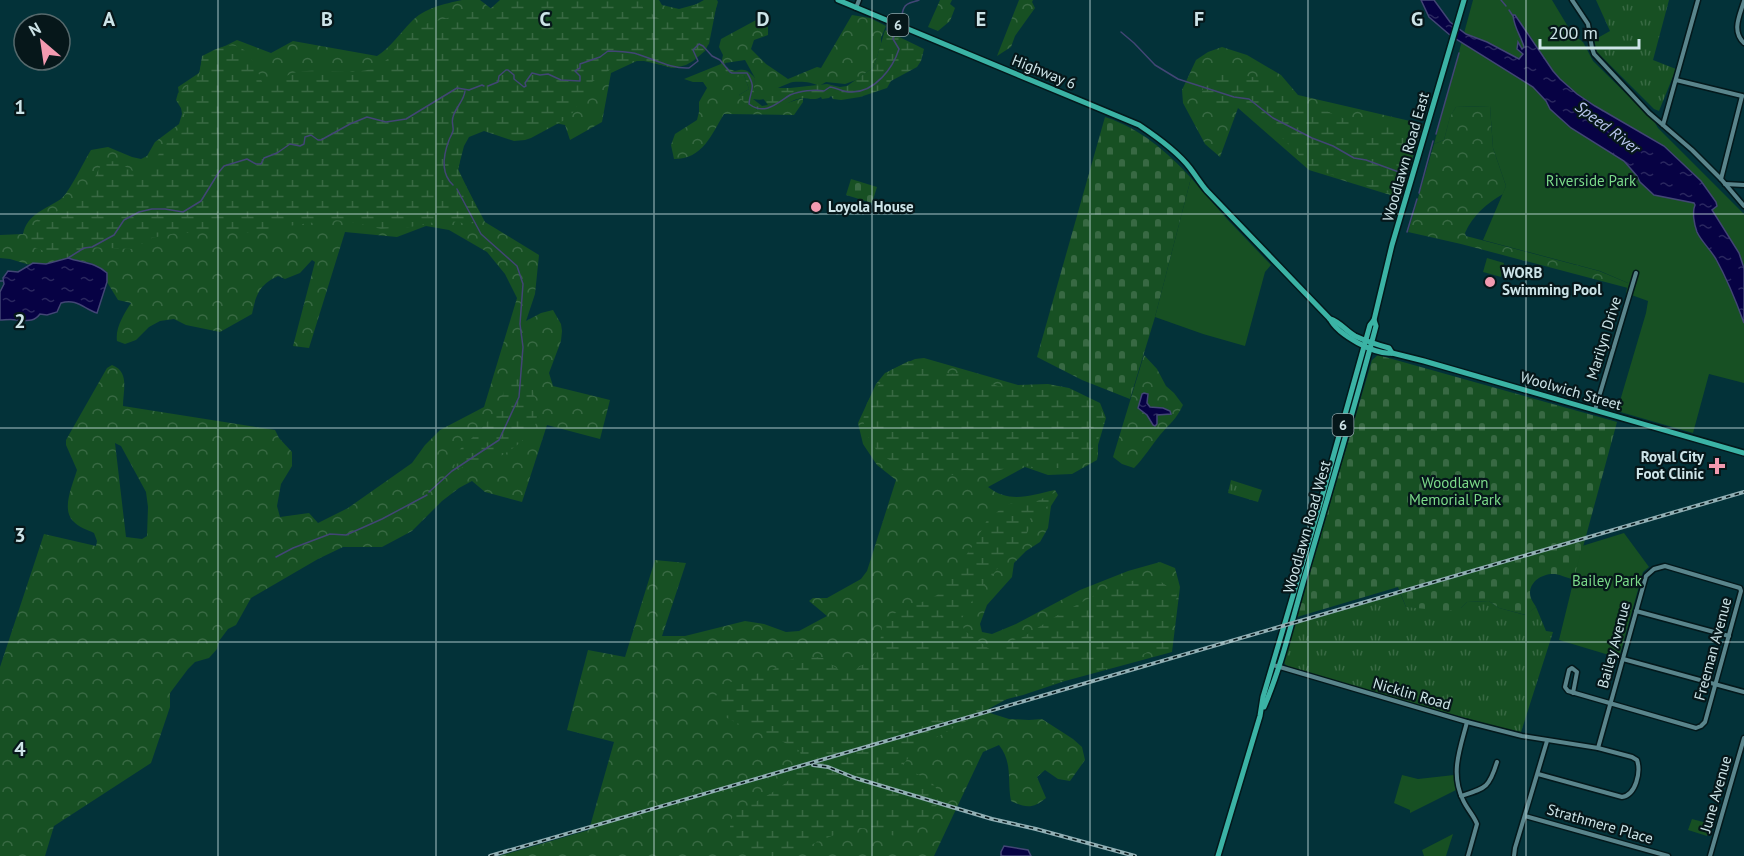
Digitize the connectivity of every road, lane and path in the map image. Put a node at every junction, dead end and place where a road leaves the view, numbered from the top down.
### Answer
1 (838, 0) edge
2 (859, 0) edge
3 (1464, 0) edge
4 (1572, 0) edge
5 (1698, 0) edge
6 (1744, 1) edge
7 (856, 8) junction
8 (1744, 43) edge
9 (1676, 80) junction
10 (1743, 96) edge
11 (1663, 125) junction
12 (1721, 179) junction
13 (1725, 184) junction
14 (1744, 185) edge
15 (1218, 202) joint
16 (1744, 206) edge
17 (1636, 273) dead end
18 (1368, 344) junction
19 (1595, 410) junction
20 (1744, 453) edge
21 (1740, 588) joint
22 (1636, 611) junction
23 (1729, 636) junction
24 (1623, 659) junction
25 (1276, 666) junction
26 (1716, 684) junction
27 (1744, 692) edge
28 (1573, 693) junction
29 (1610, 704) junction
30 (1467, 722) junction
31 (1744, 738) edge
32 (1546, 741) junction
33 (1598, 748) junction
34 (1497, 762) dead end
35 (1538, 774) junction
36 (1461, 795) junction
37 (1525, 816) junction
38 (1218, 856) edge
39 (1468, 856) edge
40 (1514, 856) edge
41 (1668, 856) edge
42 (1710, 856) edge

1 - 7 main road, Highway 6 / 6
2 - 7 street
3 - 18 main road, Woodlawn Road East
4 - 11 street
5 - 9 street
6 - 8 street
7 - 15 main road, Highway 6 / 6
9 - 10 street
9 - 11 street
10 - 12 street
11 - 12 street
12 - 13 street
13 - 14 street
13 - 16 street
15 - 18 main road, Woolwich Street / 6
17 - 19 street, Marilyn Drive
18 - 19 main road, Woolwich Street
18 - 25 main road, Woodlawn Road West / 6
19 - 20 main road, Woolwich Street
21 - 22 street, Bailey Avenue
21 - 23 street, Freeman Avenue
22 - 23 street
22 - 24 street, Bailey Avenue
23 - 26 street, Freeman Avenue
24 - 26 street
24 - 29 street, Bailey Avenue
25 - 30 street, Nicklin Road
25 - 38 main road, Woodlawn Road West / 6
26 - 27 street
26 - 29 street, Freeman Avenue
28 - 28 street
28 - 29 street, Freeman Avenue
29 - 33 street, Bailey Avenue
30 - 32 street, Nicklin Road
30 - 36 street
31 - 42 street, June Avenue
32 - 33 street, Nicklin Road
32 - 35 street
33 - 35 street, Nicklin Road
34 - 36 street
35 - 37 street
36 - 39 street
37 - 40 street
37 - 41 street, Strathmere Place

